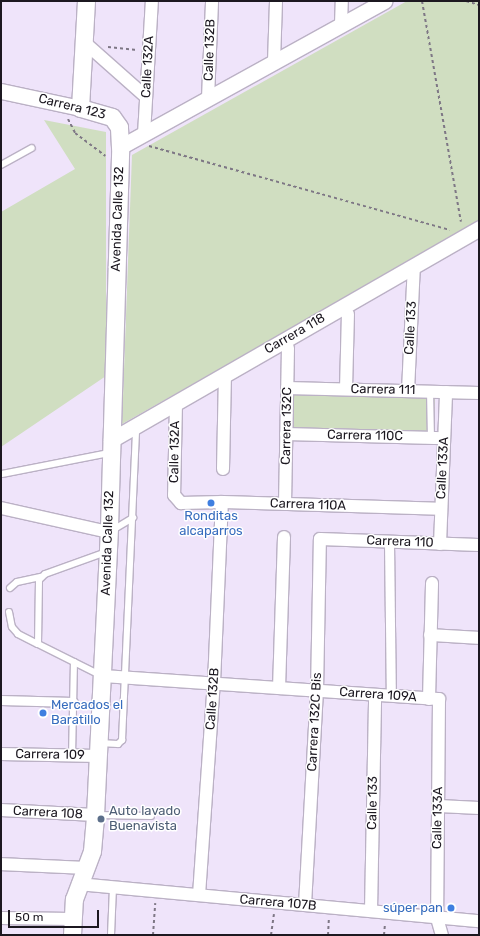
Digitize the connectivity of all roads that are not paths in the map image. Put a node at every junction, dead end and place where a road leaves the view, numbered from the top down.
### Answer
1 (86, 1) edge
2 (152, 1) edge
3 (212, 1) edge
4 (276, 1) edge
5 (342, 1) edge
6 (384, 1) edge
7 (341, 24) junction
8 (84, 42) junction
9 (274, 62) junction
10 (1, 91) edge
11 (146, 97) junction
12 (208, 98) junction
13 (80, 108) junction
14 (144, 134) junction
15 (125, 144) junction
16 (32, 148) dead end
17 (1, 165) edge
18 (479, 228) edge
19 (414, 266) junction
20 (348, 314) dead end
21 (288, 348) dead end
22 (225, 374) junction
23 (287, 388) junction
24 (346, 389) junction
25 (408, 391) junction
26 (430, 392) junction
27 (446, 392) junction
28 (479, 393) edge
29 (176, 403) junction
30 (136, 425) junction
31 (286, 434) junction
32 (431, 438) junction
33 (444, 438) junction
34 (111, 446) junction
35 (223, 469) dead end
36 (2, 474) edge
37 (176, 501) joint
38 (222, 502) junction
39 (285, 504) junction
40 (1, 508) edge
41 (441, 509) junction
42 (133, 518) junction
43 (108, 532) junction
44 (284, 537) dead end
45 (320, 539) joint
46 (389, 542) junction
47 (440, 544) junction
48 (479, 545) edge
49 (108, 552) junction
50 (41, 577) junction
51 (432, 583) dead end
52 (10, 588) dead end
53 (9, 612) dead end
54 (430, 635) junction
55 (479, 638) edge
56 (38, 644) junction
57 (74, 662) junction
58 (102, 676) junction
59 (127, 678) junction
60 (214, 683) junction
61 (279, 688) junction
62 (317, 691) junction
63 (375, 695) junction
64 (391, 696) junction
65 (434, 699) junction
66 (1, 700) edge
67 (73, 702) junction
68 (99, 750) junction
69 (1, 754) edge
70 (72, 756) junction
71 (438, 806) junction
72 (479, 808) edge
73 (1, 810) edge
74 (95, 815) junction
75 (151, 816) dead end
76 (1, 864) edge
77 (86, 868) junction
78 (78, 884) junction
79 (112, 887) junction
80 (199, 896) junction
81 (305, 905) junction
82 (371, 912) junction
83 (1, 918) edge
84 (437, 918) junction
85 (479, 922) edge
86 (72, 927) edge
87 (111, 935) edge
88 (442, 935) edge

1 - 8 main road
2 - 11 street, Calle 132A
3 - 12 street, Calle 132B
4 - 9 street
5 - 7 street
6 - 7 street
7 - 9 street
8 - 11 street
8 - 13 main road
9 - 12 street
10 - 13 street, Carrera 123
11 - 14 street, Calle 132A
12 - 14 street
13 - 15 main road, Carrera 123
14 - 15 street
15 - 34 main road, Avenida Calle 132
16 - 17 lane
18 - 19 street, Carrera 118
19 - 22 street, Carrera 118
19 - 25 street, Calle 133
20 - 24 street
21 - 23 street, Carrera 132C
22 - 29 street, Carrera 118
22 - 35 street
23 - 24 street, Carrera 111
23 - 31 street, Carrera 132C
24 - 25 street, Carrera 111
25 - 26 street, Carrera 111
26 - 27 street, Carrera 111
26 - 32 lane
27 - 28 street, Carrera 111
27 - 33 street, Calle 133A
29 - 30 street, Carrera 118
29 - 37 street, Calle 132A
30 - 34 street, Carrera 118
30 - 42 lane
31 - 32 street, Carrera 110C
31 - 39 street, Carrera 132C
32 - 33 street, Carrera 110C
33 - 41 street, Calle 133A
34 - 36 lane
34 - 43 main road, Avenida Calle 132
37 - 38 street, Carrera 110A
38 - 39 street, Carrera 110A
38 - 60 street, Calle 132B
39 - 41 street, Carrera 110A
40 - 43 street
41 - 47 street, Calle 133A
42 - 43 lane
42 - 59 lane
43 - 49 main road, Avenida Calle 132
44 - 61 street
45 - 46 street, Carrera 110
45 - 62 street, Carrera 132C Bis
46 - 47 street, Carrera 110
46 - 64 street
47 - 48 street, Carrera 110
49 - 50 lane
49 - 58 main road, Avenida Calle 132
50 - 52 lane
50 - 56 lane
51 - 54 street, Calle 133A
53 - 56 lane
54 - 55 street
54 - 65 street, Calle 133A
56 - 57 lane
57 - 58 lane
57 - 67 lane
58 - 59 street, Carrera 109A
58 - 68 main road, Avenida Calle 132
59 - 60 street, Carrera 109A
59 - 68 lane
60 - 61 street, Carrera 109A
60 - 80 street, Calle 132B
61 - 62 street, Carrera 109A
62 - 63 street, Carrera 109A
62 - 81 street, Carrera 132C Bis
63 - 64 street, Carrera 109A
63 - 82 street, Calle 133
64 - 65 street, Carrera 109A
65 - 71 street, Calle 133A
66 - 67 street
67 - 70 lane
68 - 70 street, Carrera 109
68 - 74 main road, Avenida Calle 132
69 - 70 street, Carrera 109
71 - 72 street
71 - 84 street, Calle 133A
73 - 74 street, Carrera 108
74 - 75 lane
74 - 77 main road, Avenida Calle 132
76 - 77 street
77 - 78 main road, Avenida Calle 132
78 - 79 street, Carrera 107B
78 - 86 main road, Avenida Calle 132
79 - 80 street, Carrera 107B
79 - 87 lane
80 - 81 street, Carrera 107B
81 - 82 street, Carrera 107B
82 - 84 street, Carrera 107B
83 - 86 street
84 - 85 street, Carrera 107B
84 - 88 street, Calle 133A

